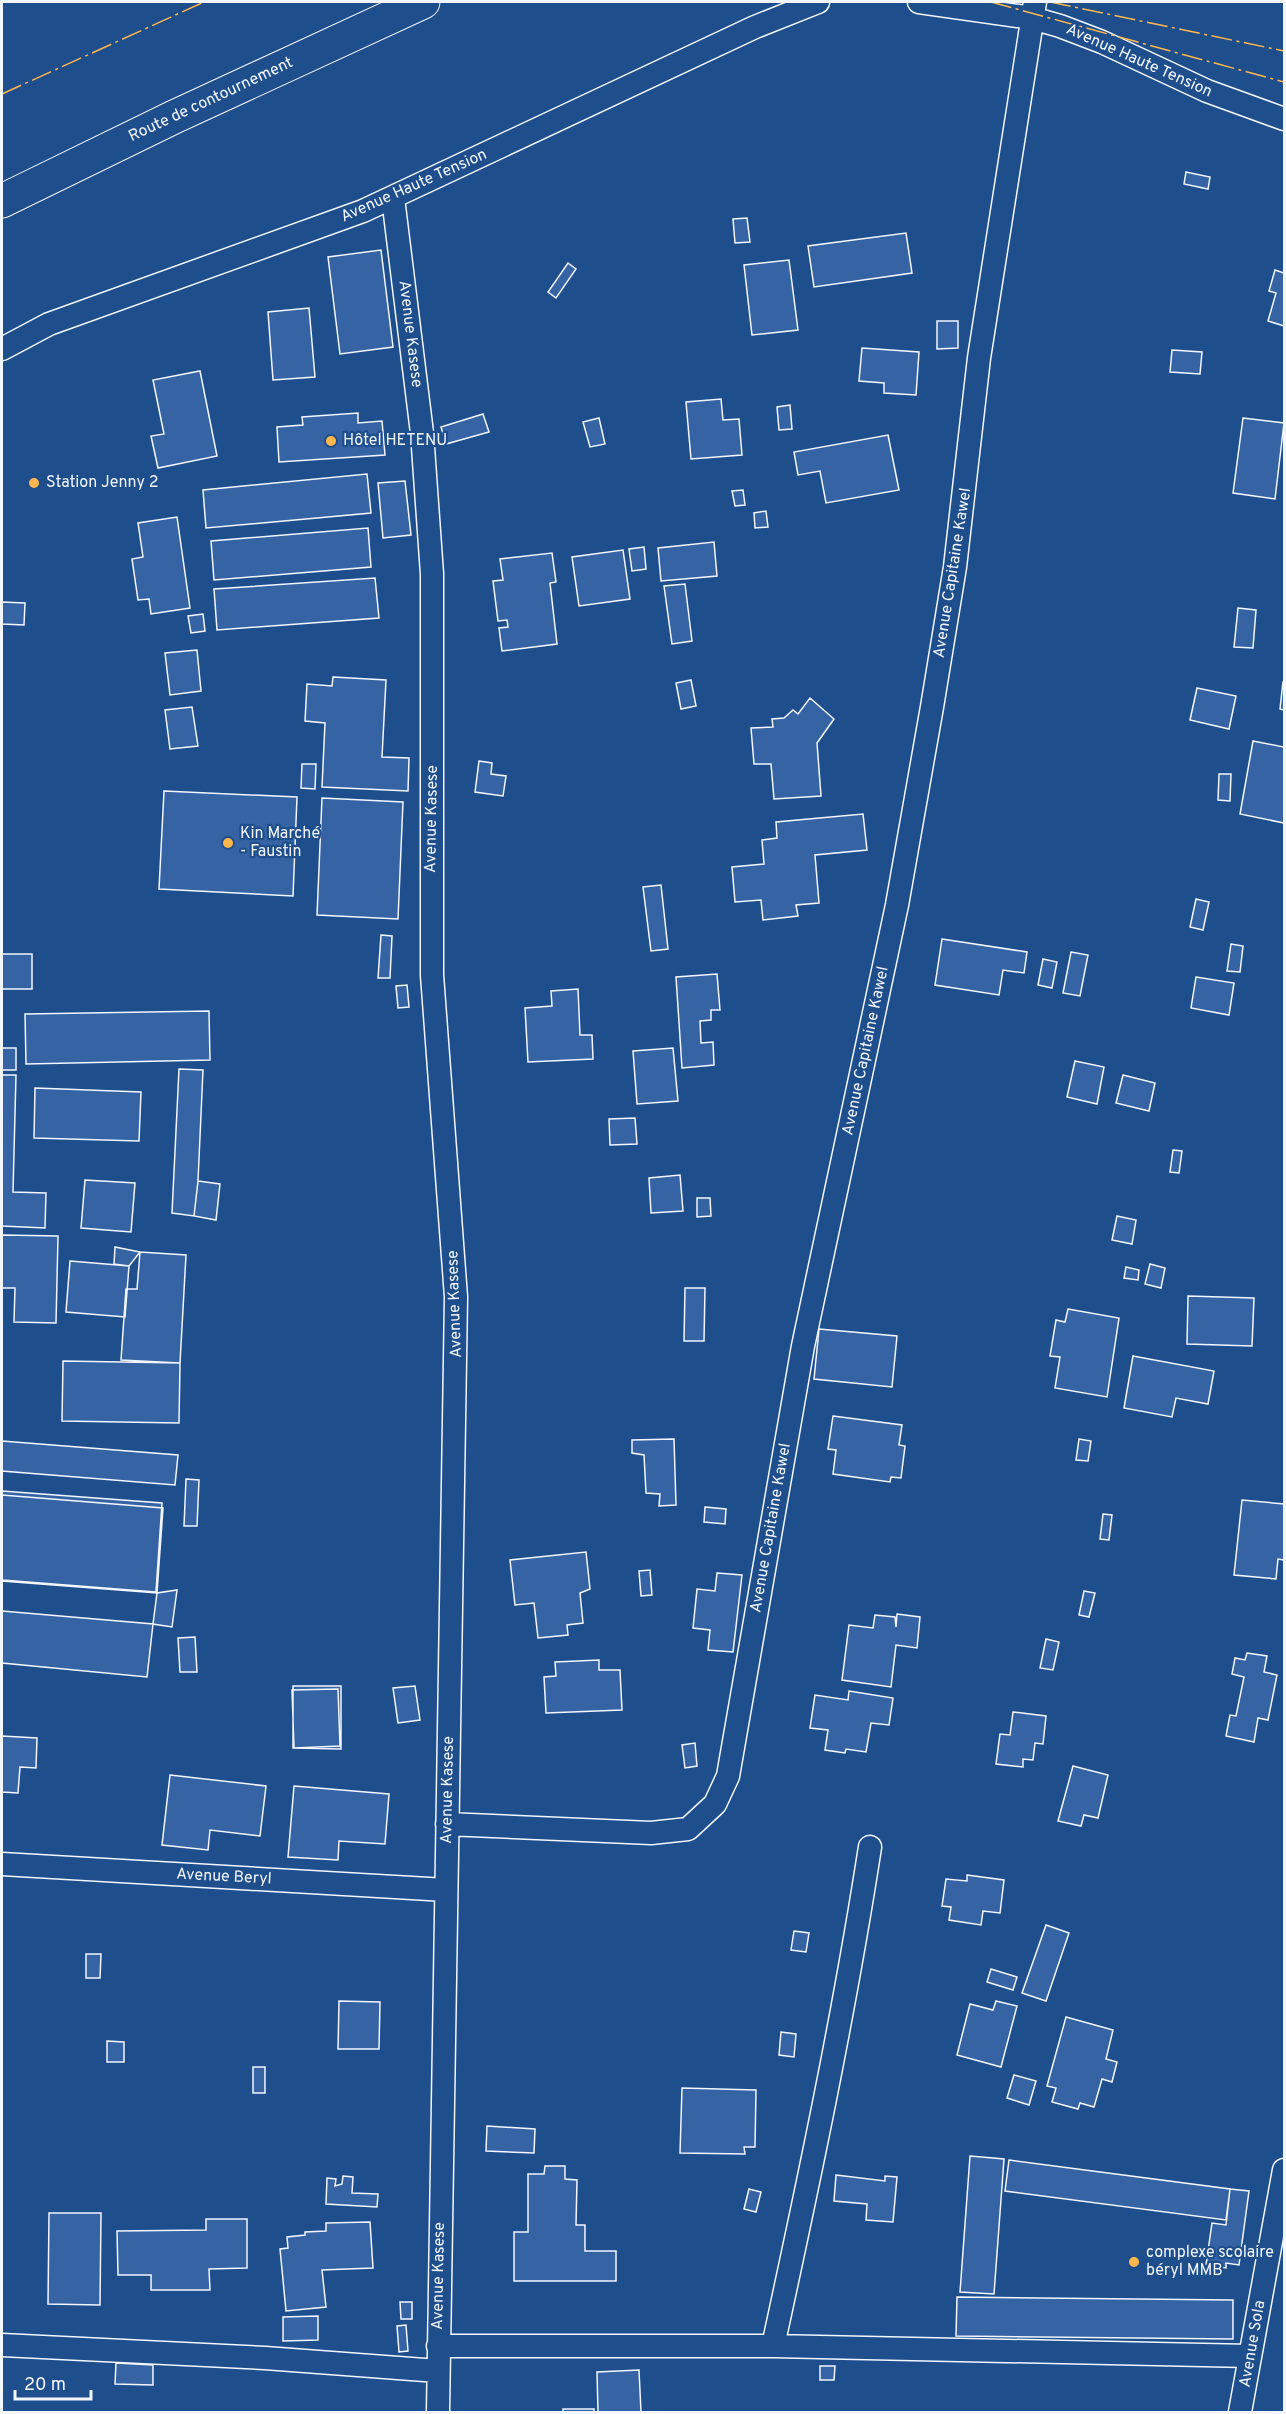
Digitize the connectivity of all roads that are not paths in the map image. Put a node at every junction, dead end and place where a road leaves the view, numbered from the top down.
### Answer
1 (423, 2) edge
2 (818, 2) edge
3 (919, 2) edge
4 (1034, 10) edge
5 (1284, 119) edge
6 (393, 198) junction
7 (2, 201) edge
8 (2, 349) edge
9 (447, 1824) junction
10 (870, 1847) dead end
11 (2, 1864) edge
12 (446, 1890) junction
13 (1284, 2170) edge
14 (2, 2345) edge
15 (438, 2346) junction
16 (773, 2346) junction
17 (1250, 2356) junction
18 (438, 2371) junction
19 (438, 2412) edge
20 (1240, 2412) edge

1 - 7 street, Route de contournement
2 - 6 street, Avenue Haute Tension
3 - 4 street, Avenue Haute Tension
4 - 5 street, Avenue Haute Tension
4 - 9 street, Avenue Capitaine Kawel
6 - 8 street, Avenue Haute Tension
6 - 9 street, Avenue Kasese
9 - 12 street, Avenue Kasese
10 - 16 street
11 - 12 street, Avenue Beryl
12 - 15 street, Avenue Kasese
13 - 17 street, Avenue Sola
14 - 18 street
15 - 16 street
15 - 18 street, Avenue Kasese
16 - 17 street
17 - 20 street, Avenue Sola
18 - 19 street, Avenue Kasese

